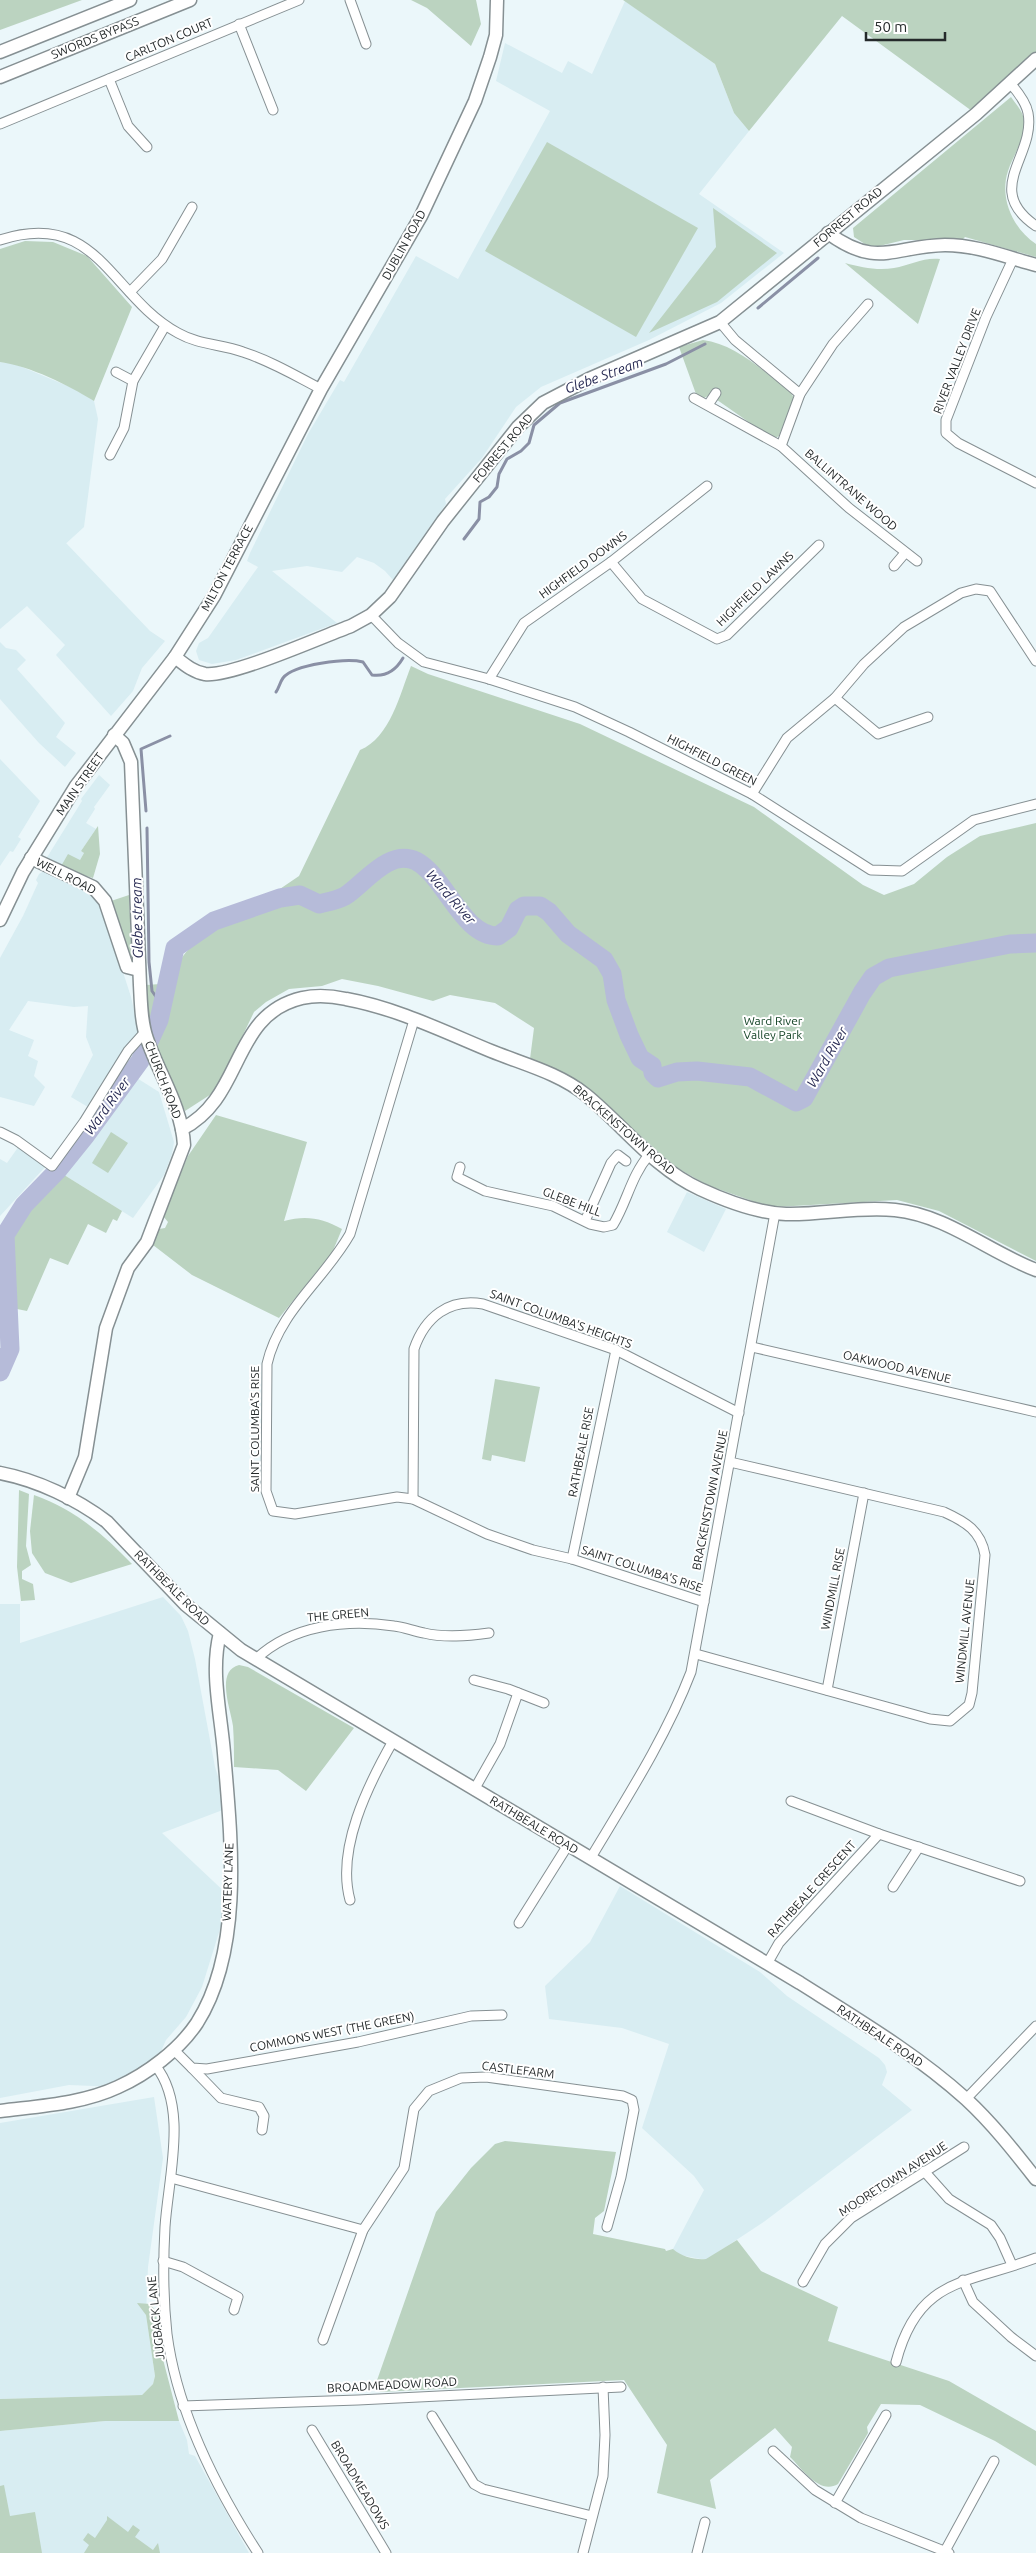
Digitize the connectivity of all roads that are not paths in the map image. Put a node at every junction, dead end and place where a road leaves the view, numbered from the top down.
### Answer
1 (130, 0) edge
2 (190, 0) edge
3 (298, 0) edge
4 (350, 0) edge
5 (497, 0) edge
6 (239, 24) junction
7 (366, 44) dead end
8 (0, 52) edge
9 (1036, 59) edge
10 (0, 77) edge
11 (109, 79) junction
12 (1010, 83) junction
13 (273, 110) dead end
14 (0, 124) edge
15 (147, 147) dead end
16 (192, 206) dead end
17 (1036, 226) edge
18 (828, 233) junction
19 (0, 240) edge
20 (1013, 258) junction
21 (1036, 265) edge
22 (130, 292) junction
23 (868, 304) dead end
24 (720, 322) junction
25 (165, 326) junction
26 (116, 372) dead end
27 (133, 381) junction
28 (321, 389) junction
29 (716, 393) dead end
30 (800, 394) junction
31 (694, 398) dead end
32 (708, 405) junction
33 (781, 446) junction
34 (110, 455) dead end
35 (275, 476) joint
36 (1036, 483) edge
37 (707, 486) dead end
38 (819, 545) dead end
39 (906, 553) junction
40 (916, 561) dead end
41 (611, 562) junction
42 (894, 566) dead end
43 (371, 615) junction
44 (175, 657) junction
45 (1036, 661) edge
46 (489, 679) junction
47 (835, 698) junction
48 (928, 717) dead end
49 (114, 735) junction
50 (752, 794) junction
51 (1036, 804) edge
52 (31, 858) junction
53 (0, 920) edge
54 (140, 970) junction
55 (414, 1020) junction
56 (146, 1035) junction
57 (182, 1129) junction
58 (0, 1132) edge
59 (649, 1155) junction
60 (626, 1161) dead end
61 (460, 1167) dead end
62 (775, 1213) junction
63 (586, 1221) junction
64 (1036, 1270) edge
65 (752, 1347) junction
66 (616, 1350) junction
67 (1036, 1412) edge
68 (739, 1413) junction
69 (730, 1462) junction
70 (0, 1473) edge
71 (864, 1493) junction
72 (68, 1498) junction
73 (413, 1499) junction
74 (572, 1559) junction
75 (704, 1602) junction
76 (489, 1633) dead end
77 (220, 1634) junction
78 (696, 1654) junction
79 (256, 1659) junction
80 (474, 1680) dead end
81 (827, 1690) junction
82 (518, 1693) junction
83 (544, 1703) dead end
84 (393, 1741) junction
85 (474, 1790) junction
86 (791, 1801) dead end
87 (879, 1834) junction
88 (568, 1845) junction
89 (919, 1847) junction
90 (590, 1858) junction
91 (1020, 1880) dead end
92 (893, 1887) dead end
93 (350, 1900) dead end
94 (519, 1923) dead end
95 (767, 1964) junction
96 (502, 2016) dead end
97 (1036, 2026) edge
98 (174, 2050) junction
99 (155, 2065) junction
100 (192, 2068) junction
101 (966, 2099) junction
102 (0, 2111) edge
103 (262, 2130) dead end
104 (964, 2147) dead end
105 (924, 2170) junction
106 (171, 2178) junction
107 (1036, 2179) edge
108 (606, 2227) dead end
109 (363, 2230) junction
110 (1036, 2258) edge
111 (163, 2261) junction
112 (1012, 2264) junction
113 (963, 2280) junction
114 (803, 2282) dead end
115 (234, 2310) dead end
116 (324, 2340) dead end
117 (1036, 2356) edge
118 (896, 2362) dead end
119 (602, 2387) junction
120 (620, 2387) dead end
121 (183, 2406) junction
122 (886, 2415) dead end
123 (432, 2416) dead end
124 (312, 2430) dead end
125 (773, 2451) dead end
126 (994, 2461) dead end
127 (835, 2503) junction
128 (592, 2516) junction
129 (705, 2522) dead end
130 (947, 2552) edge
131 (258, 2553) edge
132 (386, 2553) edge
133 (583, 2553) edge
134 (697, 2553) edge

1 - 8 street, SWORDS BYPASS
2 - 10 street, SWORDS BYPASS
3 - 6 street, CARLTON COURT
4 - 7 street
5 - 28 street, DUBLIN ROAD
6 - 11 street, CARLTON COURT
6 - 13 street
9 - 12 street, FORREST ROAD
11 - 14 street, CARLTON COURT
11 - 15 street
12 - 17 street
12 - 18 street, FORREST ROAD
16 - 22 street
18 - 20 street
18 - 24 street, FORREST ROAD
19 - 22 street
20 - 21 street
20 - 36 street, RIVER VALLEY DRIVE
22 - 25 street
23 - 30 street
24 - 30 street
24 - 43 street, FORREST ROAD
25 - 27 street
25 - 28 street
26 - 27 street
27 - 34 street
28 - 35 street, DUBLIN ROAD
29 - 32 street
30 - 33 street
31 - 32 street, BALLINTRANE WOOD
32 - 33 street, BALLINTRANE WOOD
33 - 39 street, BALLINTRANE WOOD
35 - 44 street, MILTON TERRACE
37 - 41 street, HIGHFIELD DOWNS
38 - 41 street, HIGHFIELD LAWNS
39 - 40 street, BALLINTRANE WOOD
39 - 42 street
41 - 46 street, HIGHFIELD DOWNS
43 - 44 street, FORREST ROAD
43 - 46 street, HIGHFIELD GREEN
44 - 49 street, MAIN STREET
45 - 47 street
46 - 50 street, HIGHFIELD GREEN
47 - 48 street
47 - 50 street
49 - 52 street, MAIN STREET
49 - 54 street, CHURCH ROAD
50 - 51 street, HIGHFIELD GREEN
52 - 53 street, MAIN STREET
52 - 54 street, WELL ROAD
54 - 56 street, CHURCH ROAD
55 - 57 street, BRACKENSTOWN ROAD
55 - 59 street, BRACKENSTOWN ROAD
55 - 73 street, SAINT COLUMBA'S RISE
56 - 57 street, CHURCH ROAD
56 - 58 street
57 - 72 street, CHURCH ROAD
59 - 62 street, BRACKENSTOWN ROAD
59 - 63 street, GLEBE HILL
60 - 63 street
61 - 63 street, GLEBE HILL
62 - 64 street, BRACKENSTOWN ROAD
62 - 65 street, BRACKENSTOWN AVENUE
65 - 67 street, OAKWOOD AVENUE
65 - 68 street, BRACKENSTOWN AVENUE
66 - 68 street, SAINT COLUMBA'S HEIGHTS
66 - 73 street, SAINT COLUMBA'S HEIGHTS
66 - 74 street, RATHBEALE RISE
68 - 69 street, BRACKENSTOWN AVENUE
69 - 71 street, WINDMILL AVENUE
69 - 75 street, BRACKENSTOWN AVENUE
70 - 72 street, RATHBEALE ROAD
71 - 81 street, WINDMILL RISE
71 - 81 street, WINDMILL AVENUE
72 - 77 street, RATHBEALE ROAD
73 - 74 street, SAINT COLUMBA'S RISE
74 - 75 street, SAINT COLUMBA'S RISE
75 - 78 street, BRACKENSTOWN AVENUE
76 - 79 street, THE GREEN
77 - 79 street, RATHBEALE ROAD
77 - 98 street, WATERY LANE
78 - 81 street, WINDMILL AVENUE
78 - 90 street, BRACKENSTOWN AVENUE
79 - 84 street, RATHBEALE ROAD
80 - 82 street
82 - 83 street
82 - 85 street
84 - 85 street, RATHBEALE ROAD
84 - 93 street
85 - 88 street, RATHBEALE ROAD
86 - 87 street, RATHBEALE CRESCENT
87 - 89 street, RATHBEALE CRESCENT
87 - 95 street, RATHBEALE CRESCENT
88 - 90 street, RATHBEALE ROAD
88 - 94 street
89 - 91 street, RATHBEALE CRESCENT
89 - 92 street
90 - 95 street, RATHBEALE ROAD
95 - 101 street, RATHBEALE ROAD
96 - 100 street, COMMONS WEST (THE GREEN)
97 - 101 street
98 - 99 street, WATERY LANE
98 - 100 street
99 - 102 street, WATERY LANE
99 - 106 street, JUGBACK LANE
100 - 103 street
101 - 107 street, RATHBEALE ROAD
104 - 105 street, MOORETOWN AVENUE
105 - 112 street
105 - 114 street, MOORETOWN AVENUE
106 - 109 street
106 - 111 street, JUGBACK LANE
108 - 109 street, CASTLEFARM
109 - 116 street, CASTLEFARM
110 - 112 street
111 - 115 street
111 - 121 street, JUGBACK LANE
112 - 113 street
113 - 117 street
113 - 118 street
119 - 120 street, BROADMEADOW ROAD
119 - 121 street, BROADMEADOW ROAD
119 - 128 street
121 - 131 street, JUGBACK LANE
122 - 127 street
123 - 128 street
124 - 132 street, BROADMEADOWS
125 - 127 street
126 - 130 street
127 - 130 street
128 - 133 street
129 - 134 street

